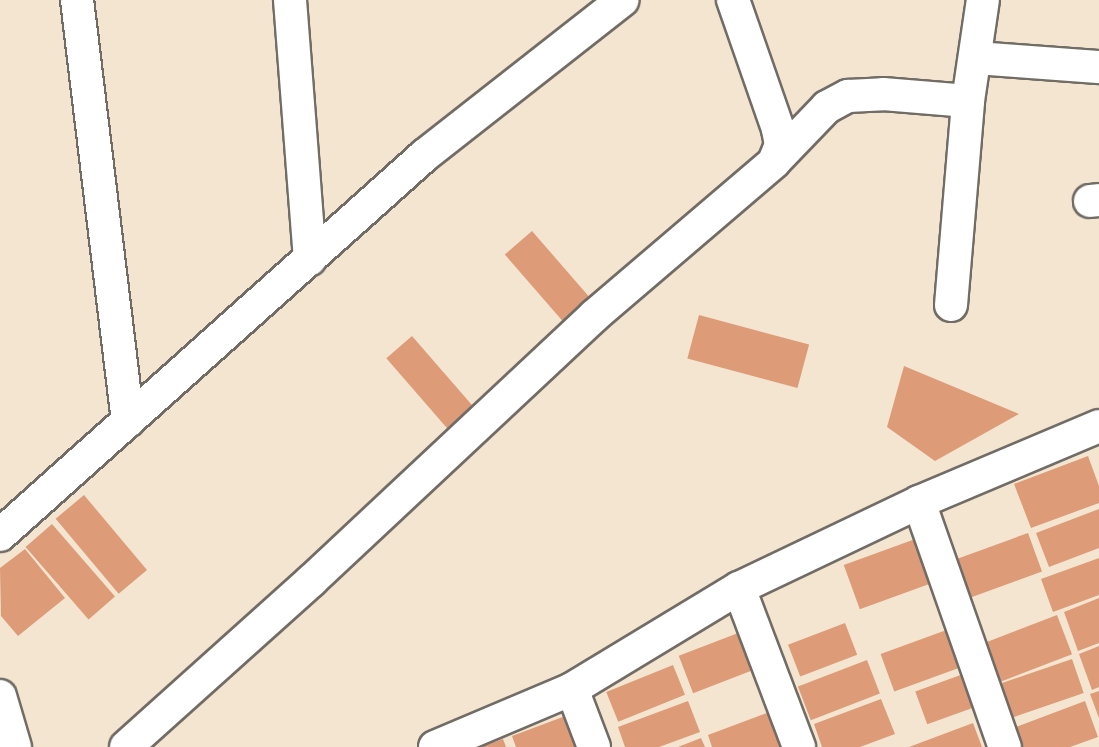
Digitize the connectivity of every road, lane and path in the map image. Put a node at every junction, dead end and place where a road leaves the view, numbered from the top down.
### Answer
1 (77, 0) edge
2 (290, 0) edge
3 (623, 0) edge
4 (734, 0) edge
5 (983, 0) edge
6 (975, 58) junction
7 (1099, 67) edge
8 (968, 101) junction
9 (774, 162) junction
10 (310, 259) junction
11 (951, 305) dead end
12 (128, 422) junction
13 (1096, 436) edge
14 (919, 502) junction
15 (0, 535) edge
16 (739, 588) junction
17 (572, 689) junction
18 (0, 696) edge
19 (15, 747) edge
20 (126, 747) edge
21 (435, 747) edge
22 (594, 747) edge
23 (799, 747) edge
24 (1005, 747) edge

1 - 12 street
2 - 10 street
3 - 10 street
4 - 9 street
5 - 6 street
6 - 7 street
6 - 8 street
8 - 9 street
8 - 11 street
9 - 20 street
10 - 12 street
12 - 15 street
13 - 14 street
14 - 16 street
14 - 24 street
16 - 17 street
16 - 23 street
17 - 21 street
17 - 22 street
18 - 19 street

